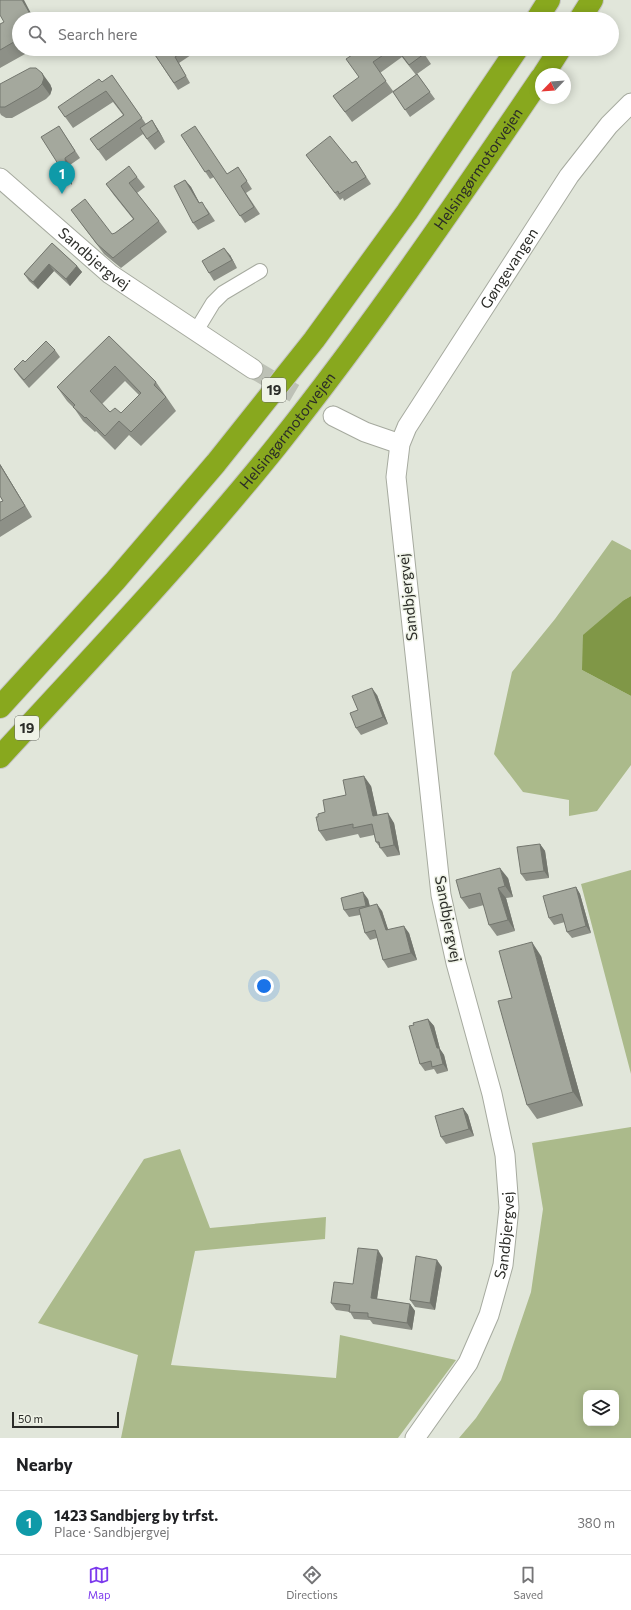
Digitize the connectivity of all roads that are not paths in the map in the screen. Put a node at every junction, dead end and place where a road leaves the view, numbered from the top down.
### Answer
1 (549, 0) edge
2 (592, 0) edge
3 (541, 12) edge
4 (584, 12) edge
5 (512, 56) edge
6 (556, 56) edge
7 (548, 68) edge
8 (535, 87) edge
9 (631, 103) edge
10 (0, 178) edge
11 (260, 271) dead end
12 (196, 331) junction
13 (253, 369) tunnel mouth
14 (334, 416) tunnel mouth
15 (400, 444) junction
16 (53, 699) junction
17 (0, 707) edge
18 (0, 757) edge
19 (0, 774) edge
20 (415, 1438) edge

1 - 3 highway
2 - 4 highway
5 - 17 highway, 19
6 - 7 highway
8 - 16 highway, Helsingørmotorvejen / 19
9 - 15 street, Gøngevangen
10 - 12 street, Sandbjergvej
11 - 12 street
12 - 13 street, Sandbjergvej
14 - 15 street
15 - 20 street, Sandbjergvej
16 - 18 highway, Helsingørmotorvejen / 19
16 - 19 highway

